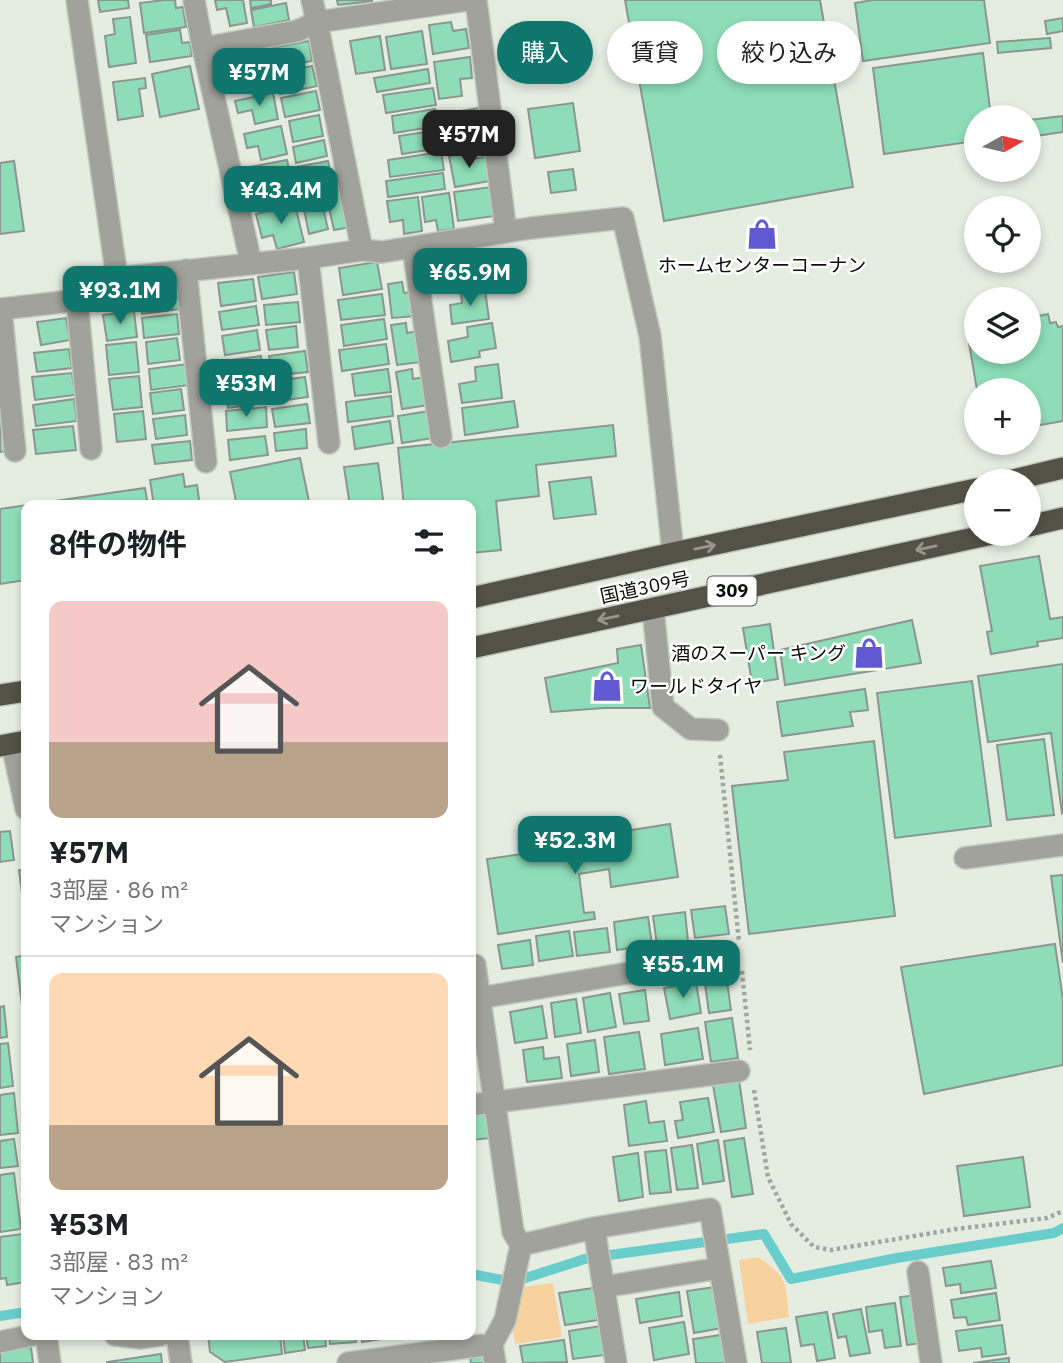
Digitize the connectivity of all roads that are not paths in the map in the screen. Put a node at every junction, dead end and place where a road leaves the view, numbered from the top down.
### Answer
1 (78, 0) edge
2 (194, 0) edge
3 (312, 0) edge
4 (468, 0) edge
5 (476, 0) edge
6 (317, 22) junction
7 (203, 48) junction
8 (506, 232) junction
9 (413, 248) junction
10 (362, 250) junction
11 (308, 258) junction
12 (251, 263) junction
13 (186, 270) junction
14 (117, 278) junction
15 (77, 300) junction
16 (1, 309) edge
17 (5, 408) edge
18 (441, 437) dead end
19 (329, 443) dead end
20 (91, 449) dead end
21 (15, 452) dead end
22 (206, 462) dead end
23 (1063, 468) edge
24 (1041, 473) edge
25 (964, 492) edge
26 (1063, 518) edge
27 (1041, 523) edge
28 (964, 540) edge
29 (673, 553) junction
30 (476, 597) edge
31 (653, 608) junction
32 (476, 647) edge
33 (21, 692) edge
34 (0, 695) edge
35 (718, 730) road end
36 (13, 744) edge
37 (21, 784) edge
38 (1063, 845) edge
39 (965, 858) dead end
40 (719, 958) dead end
41 (476, 974) edge
42 (479, 999) junction
43 (748, 1070) road end
44 (494, 1101) junction
45 (476, 1104) edge
46 (594, 1232) junction
47 (519, 1253) junction
48 (719, 1265) junction
49 (918, 1272) dead end
50 (603, 1282) junction
51 (21, 1338) edge
52 (47, 1340) edge
53 (178, 1340) edge
54 (0, 1342) edge
55 (494, 1354) edge
56 (926, 1362) edge
57 (50, 1363) edge
58 (181, 1363) edge
59 (348, 1363) edge
60 (616, 1363) edge
61 (736, 1363) edge

1 - 14 street
2 - 7 street
3 - 6 street
4 - 6 street
5 - 8 street
6 - 7 street
6 - 10 street
7 - 12 street
8 - 9 street
8 - 29 street
9 - 10 street
9 - 18 street
10 - 11 street
11 - 12 street
11 - 19 street
12 - 13 street
13 - 14 street
13 - 22 street
14 - 15 street
15 - 16 street
15 - 20 street
16 - 17 street
17 - 21 street
23 - 24 highway
29 -> 25 highway, 国道309号
26 - 27 highway
28 -> 31 highway, 国道309号 / 309
29 - 30 highway, 国道309号
31 -> 32 highway, 国道309号 / 309
31 - 35 street
33 - 34 highway
36 - 37 street
38 - 39 street
40 - 42 street
41 - 42 street
42 - 44 street
43 - 44 street
44 - 45 street
44 - 47 street
46 - 47 street
46 - 48 street
46 - 50 street
47 - 55 street
48 - 50 street
48 - 61 street
49 - 56 street
50 - 60 street
51 - 54 street
52 - 57 street
53 - 58 street
55 - 59 street

